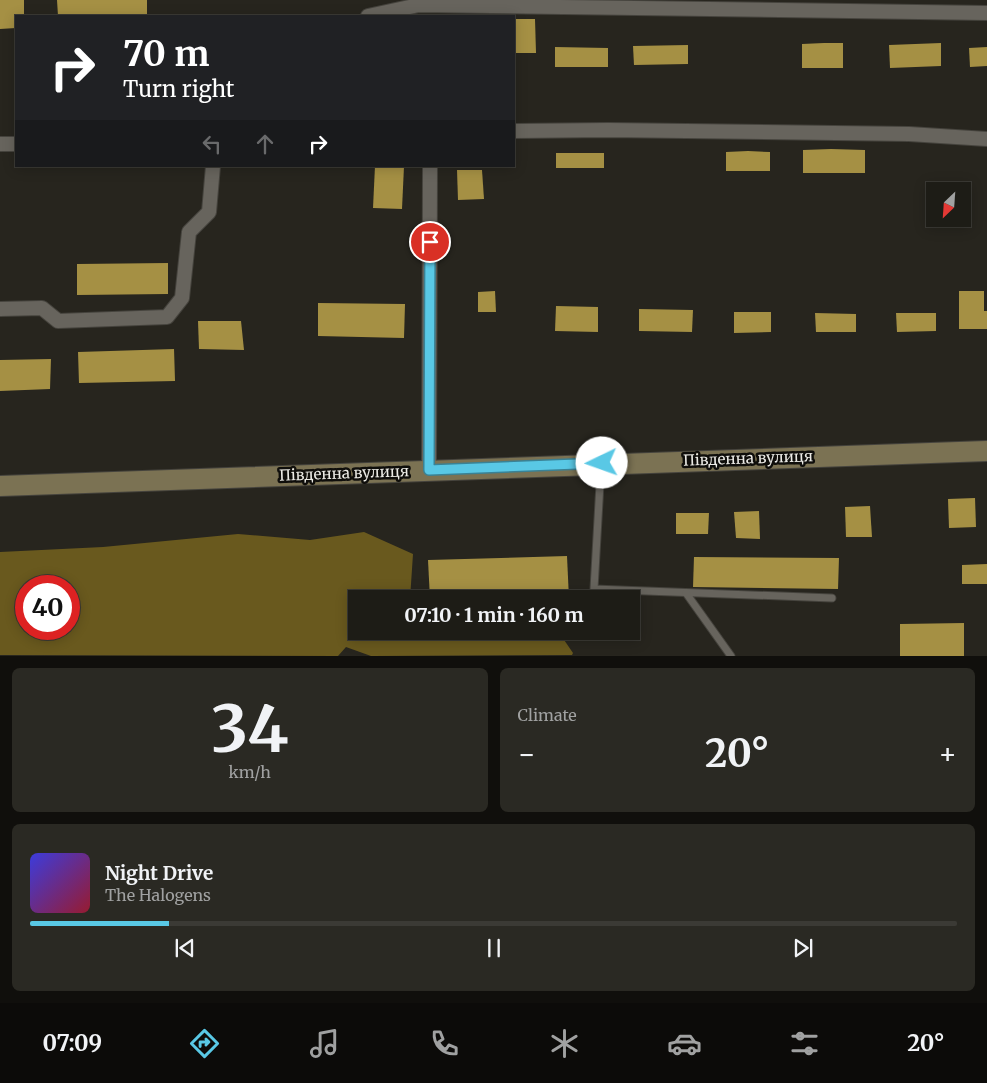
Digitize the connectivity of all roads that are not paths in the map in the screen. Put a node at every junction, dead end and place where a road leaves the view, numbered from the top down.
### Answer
1 (987, 13) edge
2 (372, 15) edge
3 (515, 131) edge
4 (987, 139) edge
5 (0, 144) edge
6 (15, 144) edge
7 (213, 167) edge
8 (430, 167) edge
9 (0, 309) edge
10 (987, 450) edge
11 (602, 463) junction
12 (429, 470) junction
13 (0, 486) edge
14 (686, 593) junction
15 (832, 598) dead end
16 (731, 656) edge

1 - 2 street
3 - 4 street
5 - 6 street
7 - 9 street
8 - 12 street
10 - 11 street, Південна вулиця
11 - 12 street, Південна вулиця
11 - 14 lane
12 - 13 street, Південна вулиця
14 - 15 lane
14 - 16 lane

